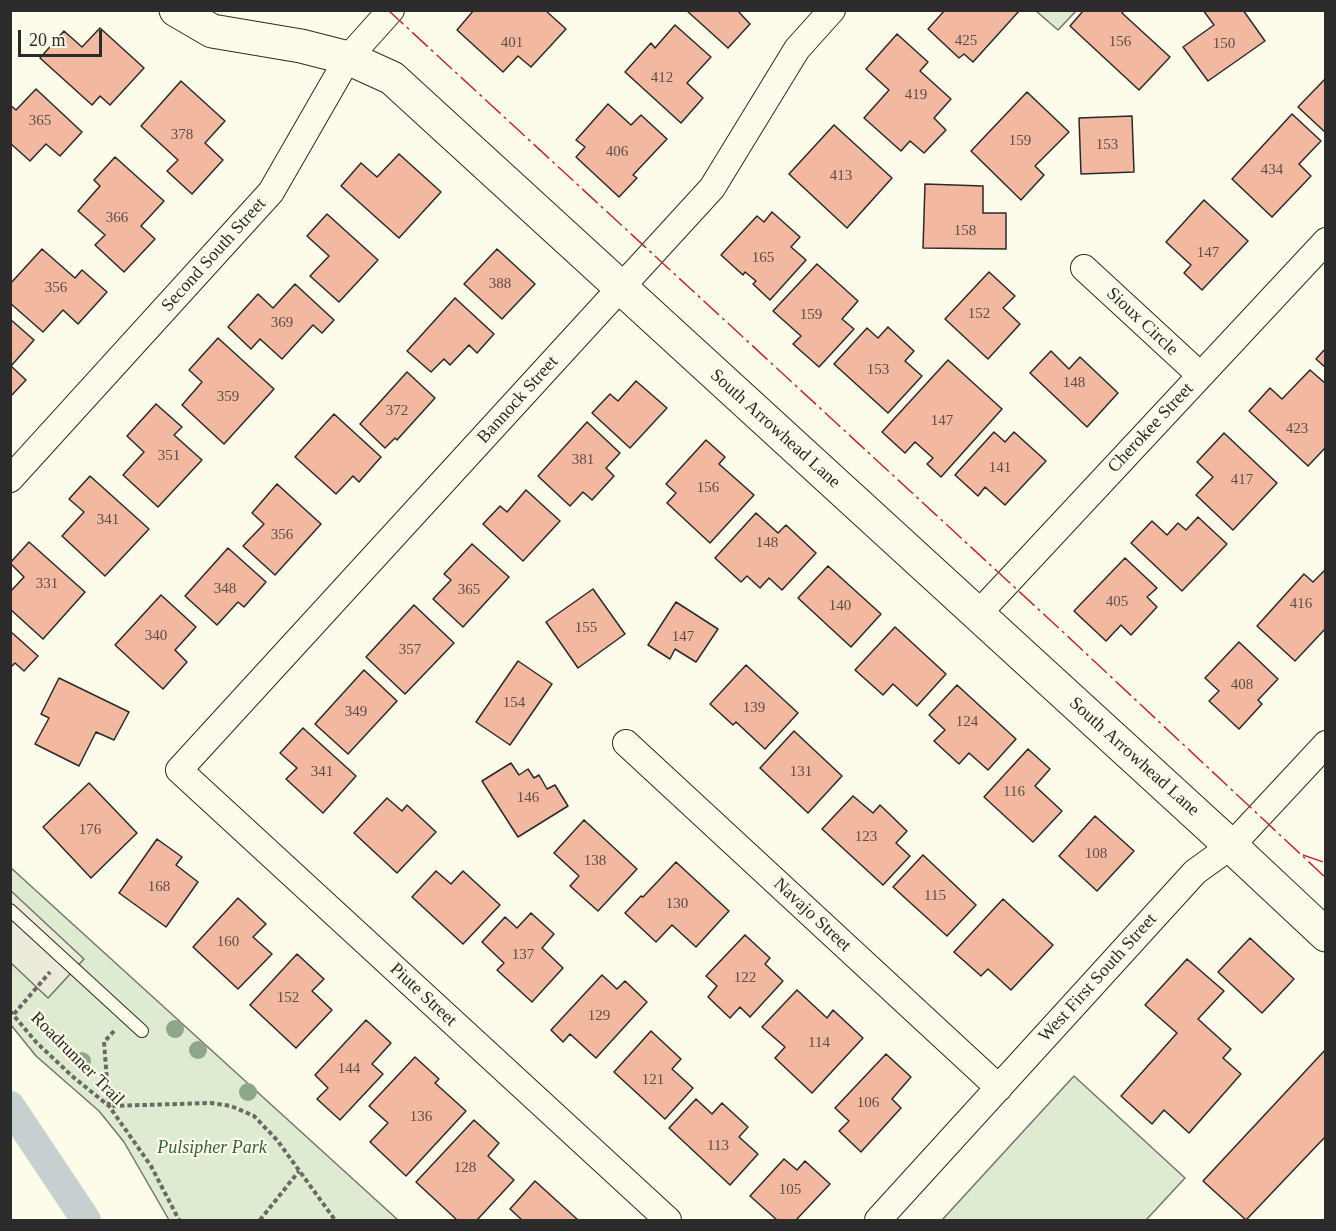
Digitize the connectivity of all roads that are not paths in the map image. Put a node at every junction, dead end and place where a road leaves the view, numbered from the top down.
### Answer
1 (176, 10) edge
2 (391, 10) edge
3 (832, 10) edge
4 (348, 58) junction
5 (1326, 241) edge
6 (1084, 268) dead end
7 (621, 288) junction
8 (1200, 375) junction
9 (10, 479) edge
10 (978, 615) junction
11 (626, 743) dead end
12 (1326, 744) edge
13 (179, 770) joint
14 (1232, 846) junction
15 (10, 910) edge
16 (1326, 935) edge
17 (142, 1031) dead end
18 (999, 1088) junction
19 (668, 1221) edge
20 (878, 1221) edge

1 - 4 street, South Arrowhead Lane
2 - 4 street, Second South Street
3 - 7 street, Bannock Street
4 - 7 street, South Arrowhead Lane
4 - 9 street, Second South Street
5 - 8 street, Cherokee Street
6 - 8 street, Sioux Circle
7 - 10 street, South Arrowhead Lane
7 - 13 street, Bannock Street
8 - 10 street, Cherokee Street
10 - 14 street, South Arrowhead Lane
11 - 18 street, Navajo Street
12 - 14 street, West First South Street
13 - 19 street, Piute Street
14 - 16 street, South Arrowhead Lane
14 - 18 street, West First South Street
15 - 17 lane
18 - 20 street, West First South Street

